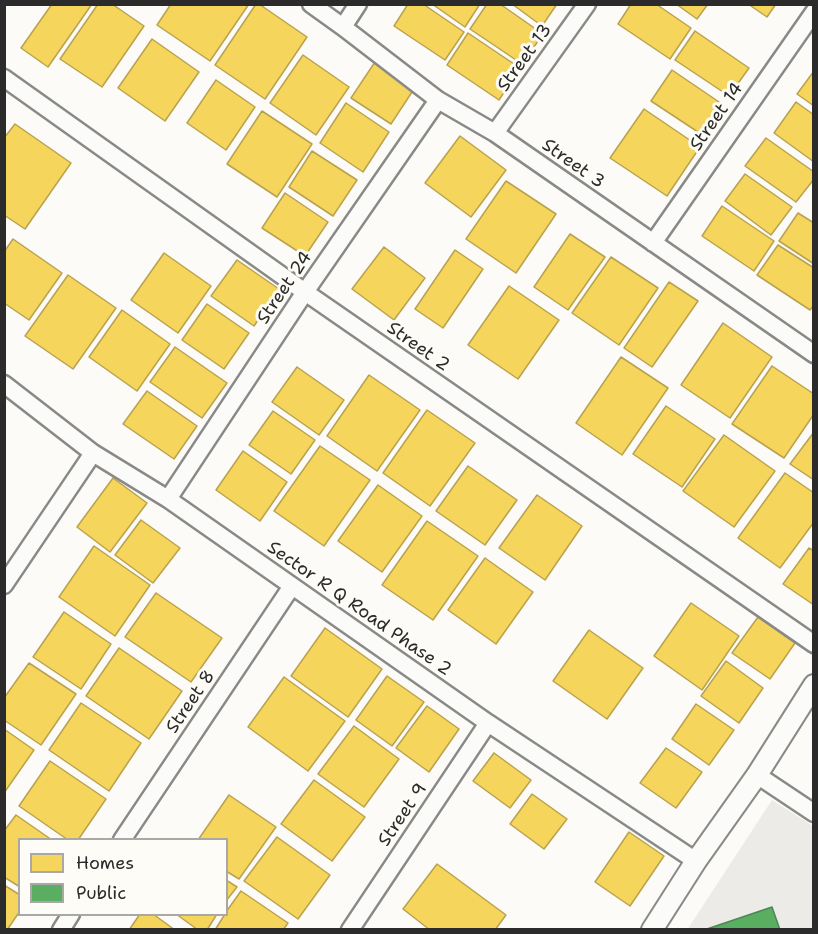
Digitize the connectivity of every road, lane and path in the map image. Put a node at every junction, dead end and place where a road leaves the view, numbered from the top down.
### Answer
1 (311, 4) edge
2 (358, 4) edge
3 (587, 4) edge
4 (813, 12) edge
5 (343, 27) junction
6 (4, 78) edge
7 (438, 100) junction
8 (495, 133) junction
9 (653, 243) junction
10 (305, 292) junction
11 (811, 348) edge
12 (4, 384) edge
13 (93, 453) junction
14 (168, 499) junction
15 (4, 585) edge
16 (292, 586) junction
17 (813, 644) edge
18 (813, 685) edge
19 (488, 723) junction
20 (757, 775) junction
21 (813, 813) edge
22 (123, 838) edge
23 (696, 861) junction
24 (70, 916) edge
25 (61, 930) edge
26 (350, 930) edge
27 (652, 930) edge

1 - 5 street, Street 3
2 - 5 street
3 - 8 street, Street 13
4 - 9 street, Street 14
5 - 7 street, Street 3
6 - 10 street, Street 2
7 - 8 street, Street 3
7 - 10 street, Street 24
8 - 9 street, Street 3
9 - 11 street, Street 3
10 - 14 street, Street 24
10 - 17 street, Street 2
12 - 13 street, Sector R Q Road Phase 2
13 - 14 street, Sector R Q Road Phase 2
13 - 15 street
14 - 16 street, Sector R Q Road Phase 2
16 - 19 street, Sector R Q Road Phase 2
16 - 22 street, Street 8
18 - 20 street
19 - 23 street, Sector R Q Road Phase 2
19 - 26 street, Street 9
20 - 21 street
20 - 23 street
23 - 27 street
24 - 25 street

